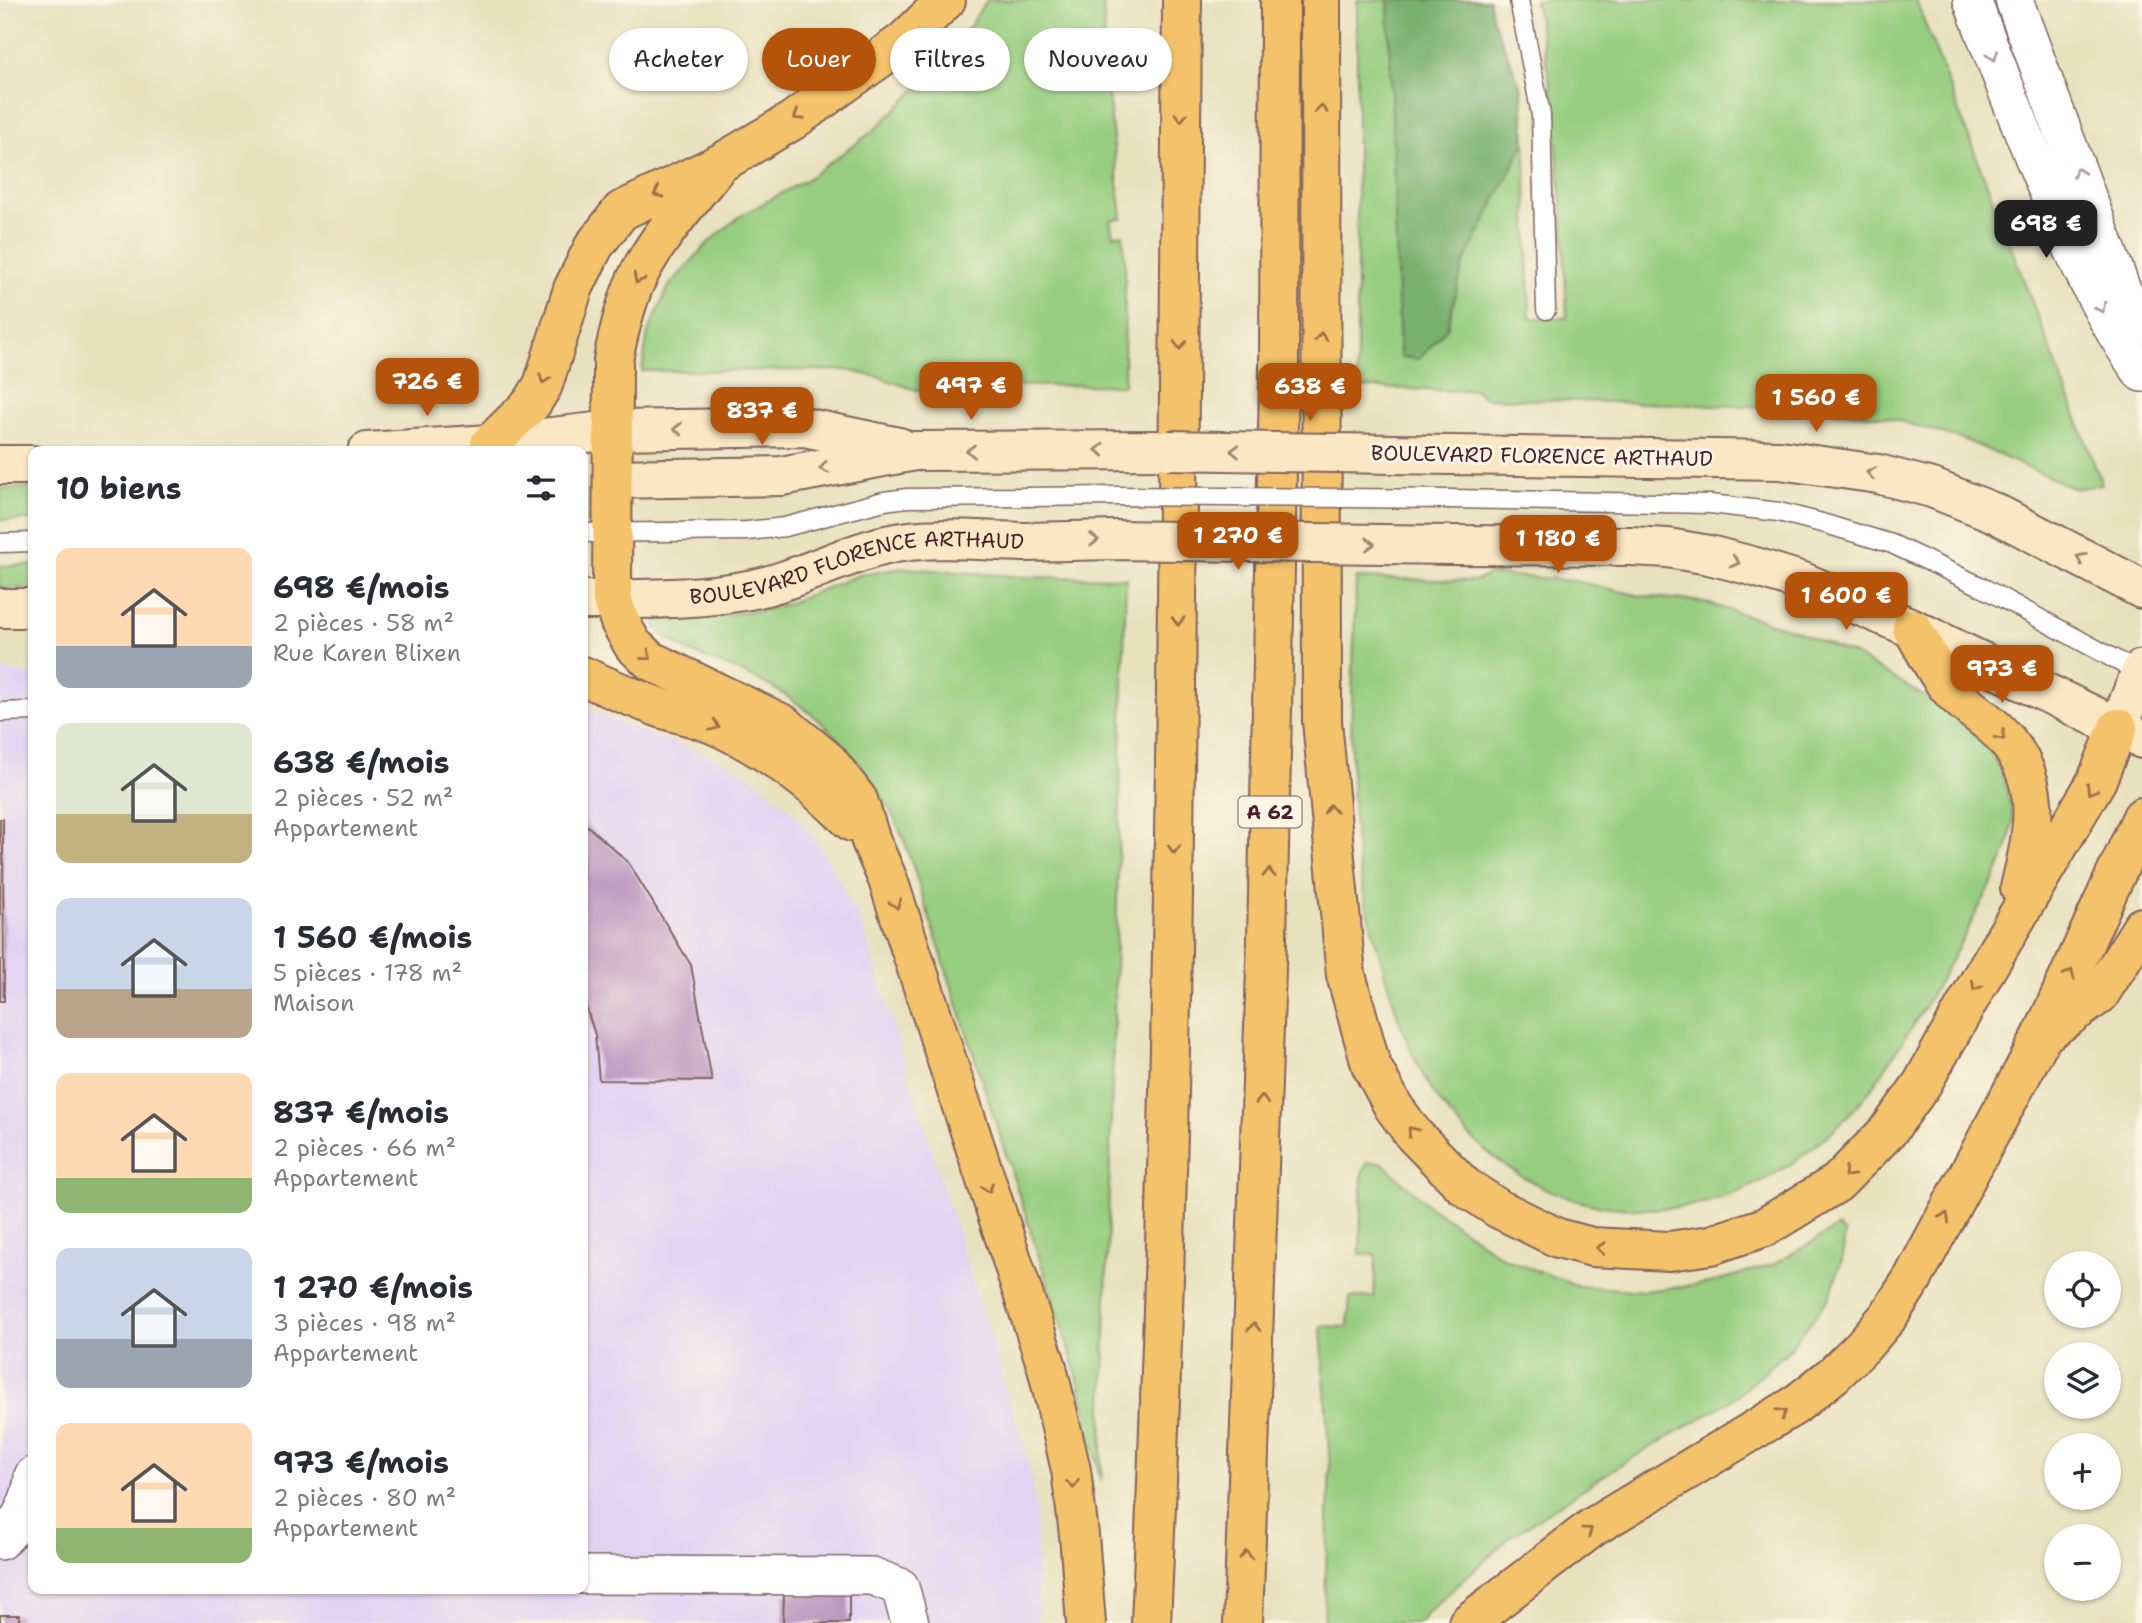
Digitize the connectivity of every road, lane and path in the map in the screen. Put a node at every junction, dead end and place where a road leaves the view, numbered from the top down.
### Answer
1 (946, 0) edge
2 (1182, 0) edge
3 (1279, 0) edge
4 (1321, 0) edge
5 (1519, 0) edge
6 (1972, 0) edge
7 (2014, 0) edge
8 (719, 164) junction
9 (1546, 310) dead end
10 (2142, 325) edge
11 (2142, 373) edge
12 (613, 430) junction
13 (490, 444) junction
14 (459, 446) edge
15 (915, 451) junction
16 (0, 465) edge
17 (28, 465) edge
18 (613, 479) junction
19 (597, 533) edge
20 (28, 542) edge
21 (0, 543) edge
22 (2142, 589) edge
23 (597, 600) edge
24 (0, 608) edge
25 (28, 608) edge
26 (1912, 628) junction
27 (2141, 672) edge
28 (588, 678) edge
29 (28, 711) edge
30 (0, 712) edge
31 (2130, 734) edge
32 (2142, 817) edge
33 (871, 841) junction
34 (2011, 927) junction
35 (2142, 927) edge
36 (2042, 1036) junction
37 (28, 1501) edge
38 (14, 1540) edge
39 (588, 1575) edge
40 (910, 1623) edge
41 (1086, 1623) edge
42 (1151, 1623) edge
43 (1243, 1623) edge
44 (1468, 1623) edge

1 -> 8 highway
2 -> 42 highway
43 -> 3 highway, A 62
34 -> 4 highway
5 - 9 lane
6 -> 11 street
10 -> 7 street
8 -> 12 highway
8 -> 13 highway
12 - 13 main road, BOULEVARD FLORENCE ARTHAUD
15 -> 12 main road, BOULEVARD FLORENCE ARTHAUD
12 - 18 highway
13 - 14 main road, BOULEVARD FLORENCE ARTHAUD
15 -> 18 main road, BOULEVARD FLORENCE ARTHAUD
22 -> 15 main road, BOULEVARD FLORENCE ARTHAUD, bridge
16 - 17 main road
18 - 19 highway
19 - 23 highway
19 - 27 lane, bridge
20 - 21 lane
23 -> 26 main road, BOULEVARD FLORENCE ARTHAUD, bridge
23 -> 33 highway
24 - 25 main road
26 - 31 main road, BOULEVARD FLORENCE ARTHAUD
26 -> 34 highway
27 - 31 main road
28 -> 33 highway
29 - 30 lane
31 -> 34 highway
36 -> 32 highway
33 -> 41 highway
35 - 36 highway
44 -> 36 highway
37 - 38 street
39 - 40 street

